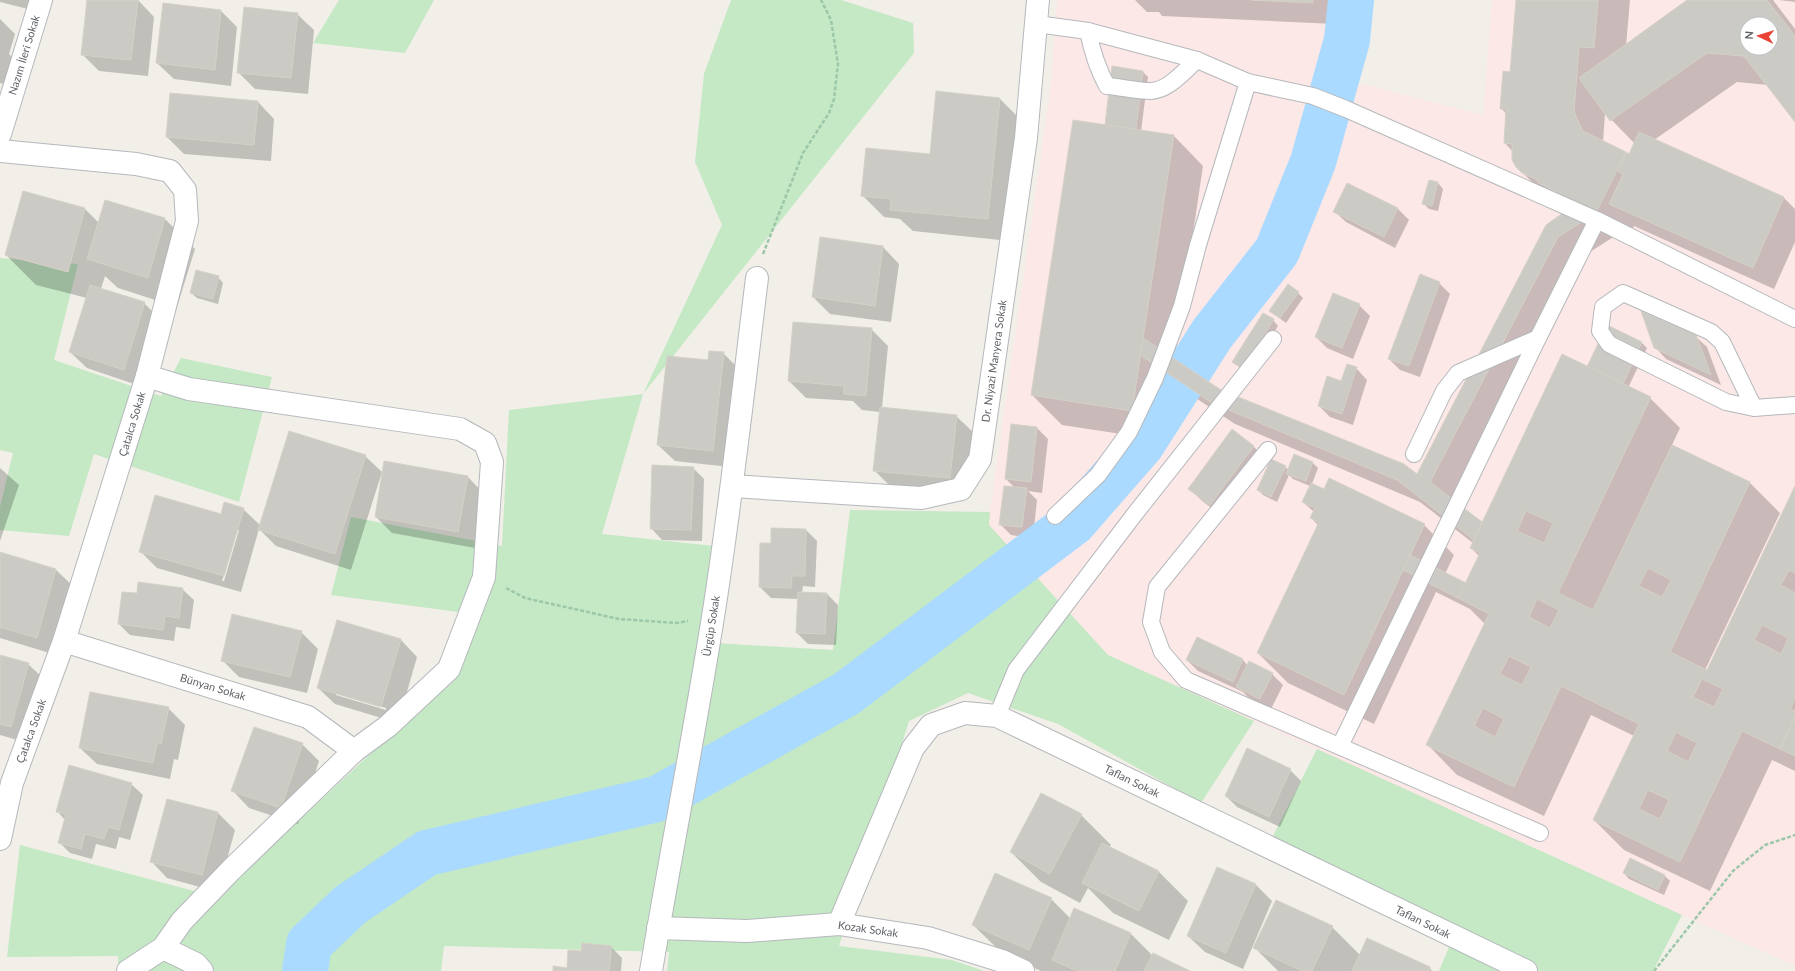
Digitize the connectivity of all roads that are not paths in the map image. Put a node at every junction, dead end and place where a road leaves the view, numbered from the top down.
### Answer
1 (41, 0) edge
2 (1038, 0) edge
3 (1037, 24) junction
4 (1088, 31) junction
5 (1196, 60) junction
6 (1248, 82) junction
7 (0, 134) edge
8 (0, 150) edge
9 (1598, 220) junction
10 (757, 278) road end
11 (1795, 319) edge
12 (1538, 338) junction
13 (1273, 339) dead end
14 (147, 376) junction
15 (1795, 405) edge
16 (1754, 408) junction
17 (1268, 450) dead end
18 (1414, 454) dead end
19 (732, 486) junction
20 (1055, 516) dead end
21 (64, 641) junction
22 (997, 716) junction
23 (1340, 746) junction
24 (354, 751) junction
25 (1540, 833) dead end
26 (0, 840) edge
27 (839, 924) junction
28 (658, 928) junction
29 (163, 948) junction
30 (128, 971) edge
31 (202, 971) edge
32 (651, 971) edge
33 (1024, 971) edge
34 (1526, 971) edge

1 - 7 street, Nazım İleri Sokak
2 - 3 street, Dr. Niyazi Manyera Sokak
3 - 4 lane
3 - 19 street, Dr. Niyazi Manyera Sokak
4 - 5 lane
4 - 5 lane
5 - 6 lane
6 - 9 lane
6 - 20 lane
8 - 14 street, Çatalca Sokak
9 - 11 lane
9 - 12 lane
10 - 19 street, Ürgüp Sokak
12 - 18 lane
12 - 23 lane
13 - 22 lane
14 - 21 street, Çatalca Sokak
14 - 24 street
15 - 16 lane
16 - 16 lane
17 - 23 lane
19 - 28 street, Ürgüp Sokak
21 - 24 street, Bünyan Sokak
21 - 26 street, Çatalca Sokak
22 - 27 street, Taflan Sokak
22 - 34 street, Taflan Sokak
23 - 25 lane
24 - 29 street
27 - 28 street, Kozak Sokak
27 - 33 street, Kozak Sokak
28 - 32 street, Ürgüp Sokak
29 - 30 street
29 - 31 street

